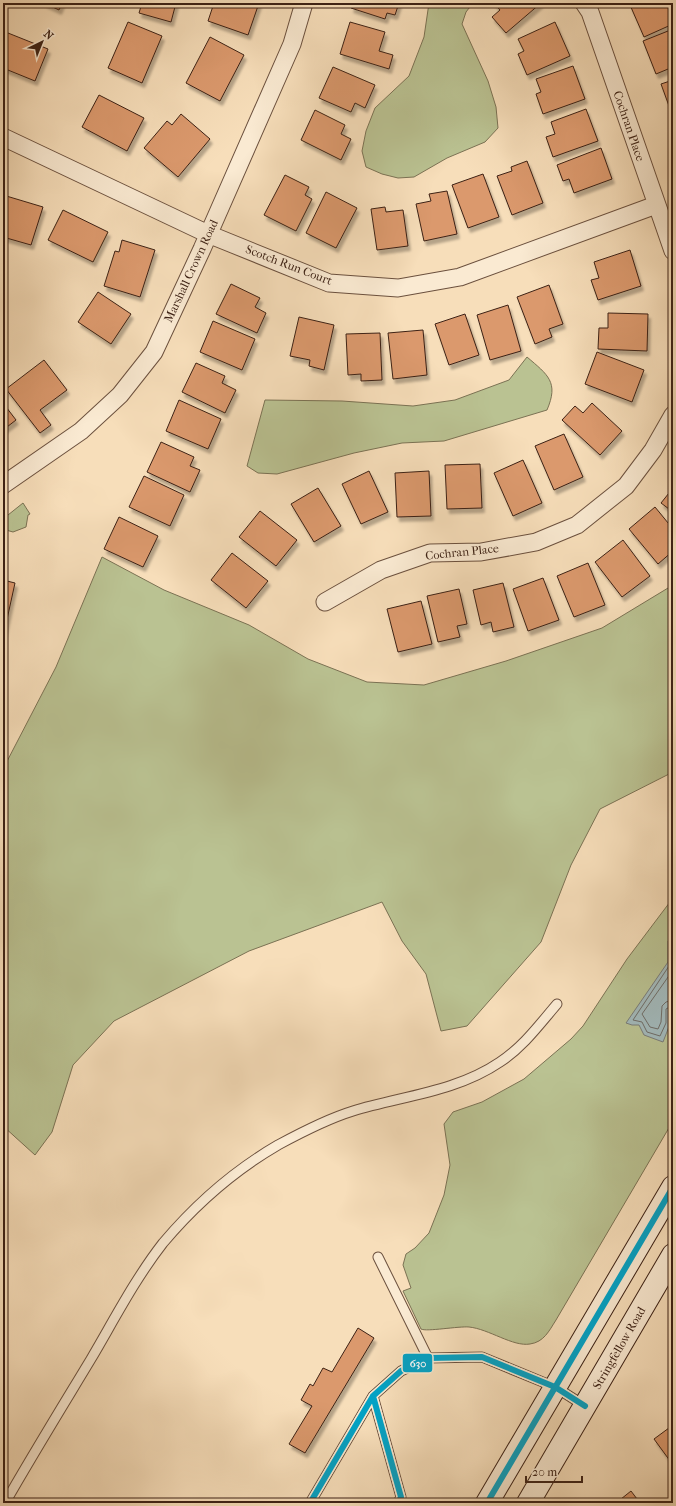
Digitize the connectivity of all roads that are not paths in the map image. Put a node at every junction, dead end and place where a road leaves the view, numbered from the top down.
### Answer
1 (304, 3) edge
2 (584, 3) edge
3 (3, 137) edge
4 (656, 205) junction
5 (208, 234) junction
6 (673, 251) edge
7 (673, 415) edge
8 (3, 485) edge
9 (325, 602) dead end
10 (557, 1004) dead end
11 (673, 1186) edge
12 (673, 1255) edge
13 (378, 1257) dead end
14 (428, 1358) junction
15 (555, 1387) junction
16 (373, 1396) junction
17 (585, 1406) junction
18 (5, 1503) edge
19 (310, 1503) edge
20 (398, 1503) edge
21 (487, 1503) edge
22 (528, 1503) edge

1 - 5 street, Marshall Crown Road
2 - 4 street, Cochran Place
3 - 5 street, Scotch Run Court
4 - 5 street, Scotch Run Court
4 - 6 street, Cochran Place
5 - 8 street, Marshall Crown Road
7 - 9 street, Cochran Place
10 - 18 lane
11 - 15 main road
12 - 17 main road, Stringfellow Road
13 - 14 lane
14 - 15 lane
14 - 16 lane
15 - 17 lane
15 - 21 main road
16 - 19 lane
16 - 20 lane
17 - 22 main road, Stringfellow Road

